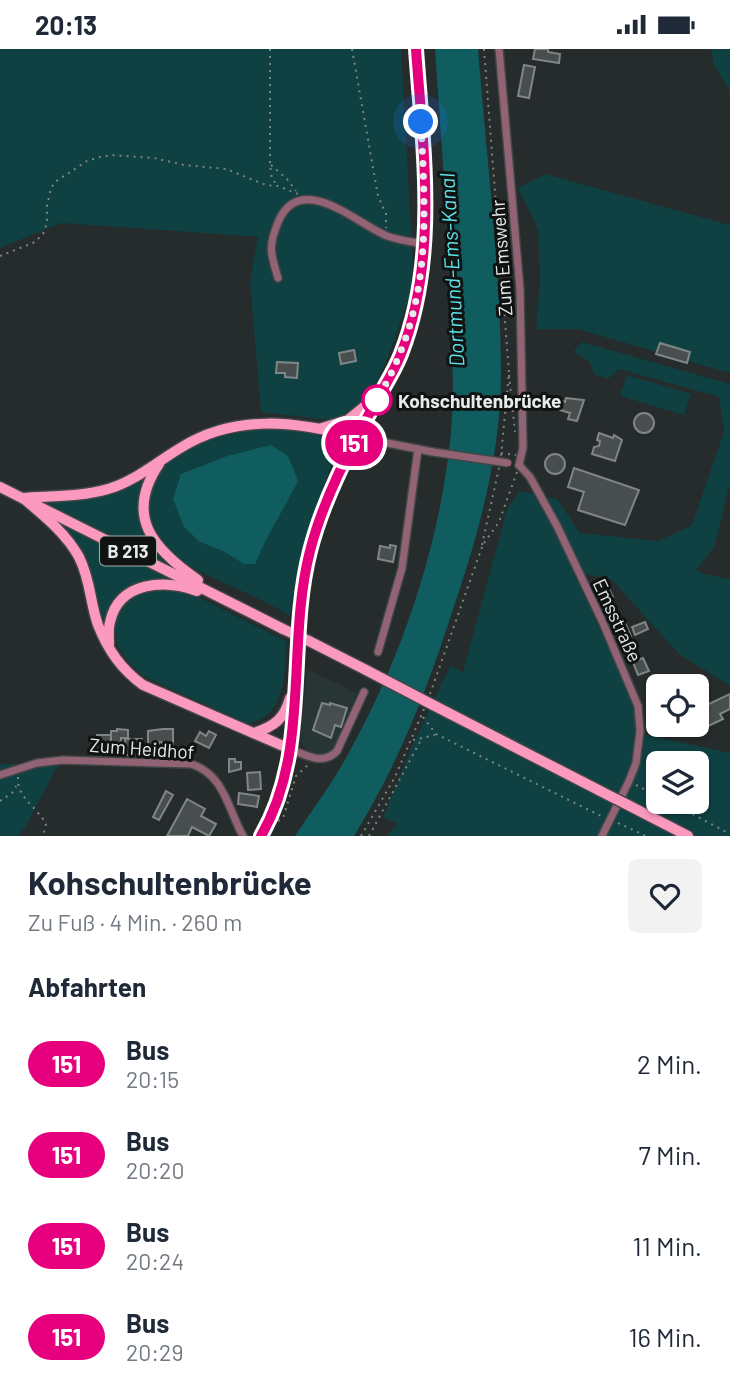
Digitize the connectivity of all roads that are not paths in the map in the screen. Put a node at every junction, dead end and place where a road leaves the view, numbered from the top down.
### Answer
1 (416, 49) edge
2 (499, 49) edge
3 (424, 244) junction
4 (278, 278) dead end
5 (383, 391) junction
6 (322, 428) junction
7 (357, 437) junction
8 (418, 449) junction
9 (163, 458) junction
10 (519, 465) junction
11 (0, 487) edge
12 (23, 498) junction
13 (234, 604) junction
14 (109, 645) junction
15 (378, 652) dead end
16 (296, 673) junction
17 (364, 692) dead end
18 (254, 733) junction
19 (290, 749) junction
20 (0, 775) edge
21 (243, 836) edge
22 (261, 836) edge
23 (602, 836) edge
24 (688, 836) edge

1 - 3 main road
2 - 10 street, Zum Emswehr
3 - 4 street
3 - 5 main road
5 - 6 main road
5 - 7 main road
6 - 7 main road
6 - 9 main road
7 - 8 street
7 - 16 main road
8 - 10 street, bridge
8 - 15 street
9 - 12 main road
9 - 13 main road
10 - 23 street, Emsstraße
11 - 12 main road, B 213
12 - 13 main road, B 213
12 - 14 main road
13 - 14 main road
13 - 24 main road, B 213, bridge
14 - 18 main road
16 - 18 main road
16 - 19 main road
17 - 19 street
18 - 19 main road
19 - 22 main road
20 - 21 street, Zum Heidhof

